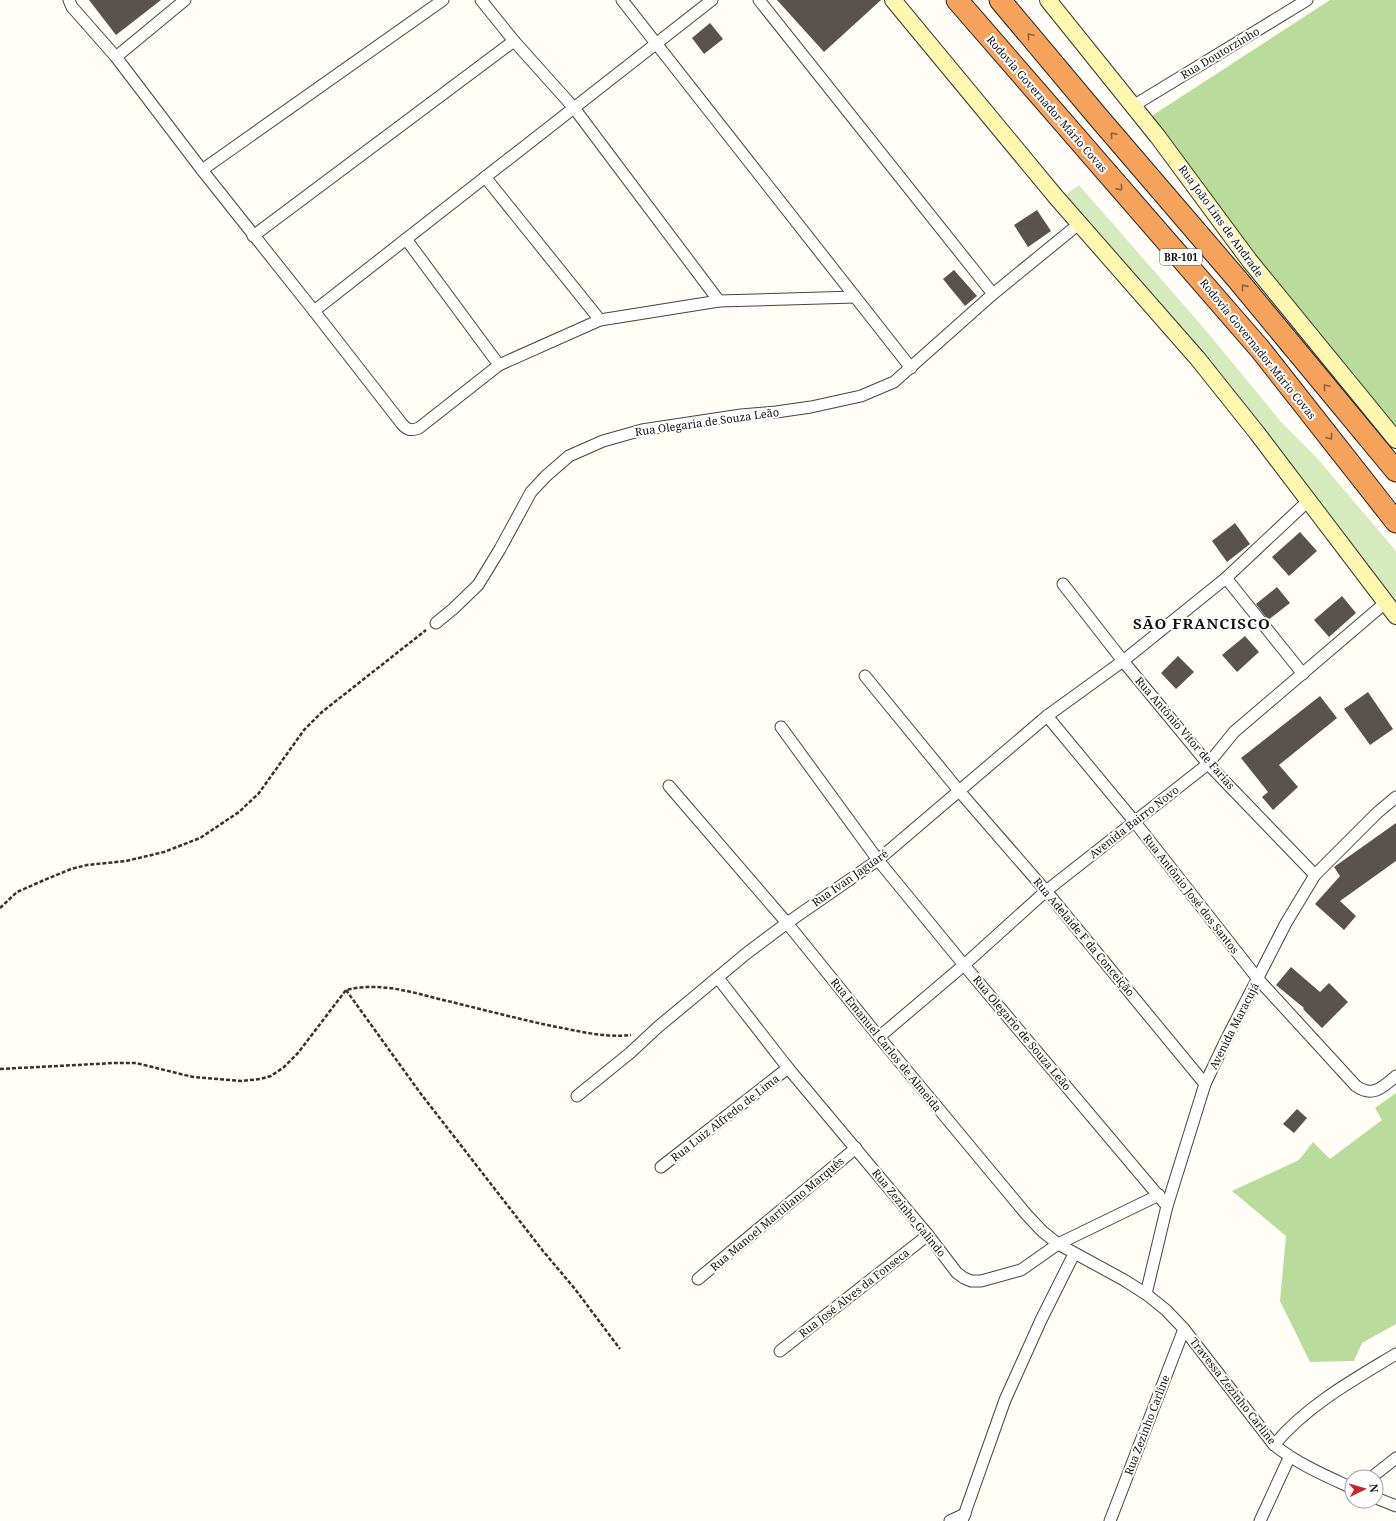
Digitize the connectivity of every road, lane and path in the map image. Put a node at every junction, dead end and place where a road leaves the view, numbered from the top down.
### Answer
1 (68, 0) edge
2 (185, 0) edge
3 (443, 0) edge
4 (482, 0) edge
5 (622, 0) edge
6 (712, 0) edge
7 (760, 0) edge
8 (893, 0) edge
9 (957, 0) edge
10 (1000, 0) edge
11 (1048, 0) edge
12 (1307, 0) edge
13 (514, 41) junction
14 (656, 44) junction
15 (116, 57) junction
16 (1133, 106) junction
17 (574, 108) junction
18 (202, 170) junction
19 (485, 178) junction
20 (1080, 224) junction
21 (253, 236) junction
22 (406, 239) junction
23 (993, 294) junction
24 (855, 297) junction
25 (719, 301) junction
26 (314, 311) junction
27 (600, 320) junction
28 (499, 364) junction
29 (911, 368) junction
30 (1396, 440) edge
31 (1396, 471) edge
32 (1308, 501) junction
33 (1396, 522) edge
34 (1226, 578) junction
35 (1063, 584) dead end
36 (1385, 602) junction
37 (1396, 616) edge
38 (436, 623) joint
39 (1123, 661) junction
40 (1303, 674) junction
41 (865, 676) dead end
42 (1047, 716) junction
43 (781, 726) dead end
44 (1208, 764) junction
45 (669, 786) dead end
46 (960, 792) junction
47 (1396, 797) edge
48 (1134, 821) junction
49 (878, 860) junction
50 (1315, 874) junction
51 (1046, 891) junction
52 (0, 908) edge
53 (787, 923) junction
54 (964, 965) junction
55 (718, 978) junction
56 (1258, 979) junction
57 (346, 990) junction
58 (658, 1027) junction
59 (879, 1037) junction
60 (788, 1068) junction
61 (0, 1069) edge
62 (1396, 1076) edge
63 (1205, 1084) junction
64 (577, 1096) dead end
65 (856, 1148) junction
66 (661, 1167) dead end
67 (1159, 1195) junction
68 (1167, 1206) junction
69 (928, 1235) junction
70 (1058, 1244) junction
71 (1074, 1254) junction
72 (698, 1279) dead end
73 (1124, 1280) joint
74 (1146, 1294) junction
75 (1184, 1329) junction
76 (620, 1349) dead end
77 (780, 1350) dead end
78 (1396, 1354) edge
79 (1274, 1445) junction
80 (1290, 1458) junction
81 (1396, 1458) edge
82 (1382, 1469) edge
83 (1344, 1484) edge
84 (1384, 1501) edge
85 (1396, 1506) edge
86 (964, 1517) edge
87 (950, 1521) edge
88 (1110, 1521) edge
89 (1260, 1521) edge

1 - 15 street
2 - 15 street
3 - 18 street
4 - 13 street
5 - 14 street
6 - 14 street
7 - 23 street
8 - 20 street
9 -> 33 highway, Rodovia Governador Mário Covas / BR-101
31 -> 10 highway, BR-101
11 - 16 street, Rua João Lins de Andrade
12 - 16 street, Rua Doutorzinho
13 - 17 street
13 - 21 street
14 - 17 street
14 - 24 street
15 - 18 street
16 - 30 street, Rua João Lins de Andrade
17 - 19 street
17 - 25 street
18 - 21 street
19 - 22 street
19 - 27 street
20 - 23 street, Rua Olegaria de Souza Leão
20 - 32 street
21 - 26 street
22 - 26 street
22 - 28 street
23 - 29 street, Rua Olegaria de Souza Leão
24 - 25 street
24 - 29 street
25 - 27 street
26 - 28 street
27 - 28 street
29 - 38 street, Rua Olegaria de Souza Leão
32 - 34 street, Rua Ivan Jaguaré
32 - 36 street
34 - 39 street, Rua Ivan Jaguaré
34 - 40 street
35 - 39 street, Rua Antônio Vitor de Farias
36 - 37 street
36 - 40 street, Avenida Bairro Novo
38 - 52 path
39 - 42 street, Rua Ivan Jaguaré
39 - 44 street, Rua Antônio Vitor de Farias
40 - 44 street, Avenida Bairro Novo
41 - 46 street, Rua Adelaide F da Conceição
42 - 46 street, Rua Ivan Jaguaré
42 - 48 street, Rua Antônio José dos Santos
43 - 49 street, Rua Olegario de Souza Leão
44 - 48 street, Avenida Bairro Novo
44 - 50 street, Rua Antônio Vitor de Farias
45 - 53 street, Rua Emanuel Carlos de Almeida
46 - 49 street, Rua Ivan Jaguaré
46 - 51 street, Rua Adelaide F da Conceição
47 - 50 street, Avenida Maracujá
48 - 51 street, Avenida Bairro Novo
48 - 56 street, Rua Antônio José dos Santos
49 - 53 street, Rua Ivan Jaguaré
49 - 54 street, Rua Olegario de Souza Leão
50 - 56 street, Avenida Maracujá
51 - 54 street, Avenida Bairro Novo
51 - 63 street, Rua Adelaide F da Conceição
53 - 55 street, Rua Ivan Jaguaré
53 - 59 street, Rua Emanuel Carlos de Almeida
54 - 59 street, Avenida Bairro Novo
54 - 67 street, Rua Olegario de Souza Leão
55 - 58 street, Rua Ivan Jaguaré
55 - 60 street, Rua Zezinho Galindo
56 - 62 street, Rua Antônio José dos Santos
56 - 63 street, Avenida Maracujá
57 - 58 path
57 - 61 path
57 - 76 path
58 - 64 street, Rua Ivan Jaguaré
59 - 70 street, Rua Emanuel Carlos de Almeida
60 - 65 street, Rua Zezinho Galindo
60 - 66 street, Rua Luiz Alfredo de Lima
63 - 68 street, Avenida Maracujá
65 - 69 street, Rua Zezinho Galindo
65 - 72 street, Rua Manoel Martiliano Marquês
67 - 68 street, Rua Olegario de Souza Leão
67 - 70 street, Rua Zezinho Galindo
68 - 74 street, Avenida Maracujá
69 - 70 street, Rua Zezinho Galindo
69 - 77 street, Rua José Alves da Fonseca
70 - 71 street, Rua Emanuel Carlos de Almeida
71 - 73 street, Rua Emanuel Carlos de Almeida
71 - 86 street
73 - 74 street, Travessa Zezinho Carline
74 - 75 street, Travessa Zezinho Carline
75 - 79 street, Travessa Zezinho Carline
75 - 88 street, Rua Zezinho Carline
78 - 79 street
79 - 80 street, Travessa Zezinho Carline
80 - 83 street, Travessa Zezinho Carline
80 - 89 street
81 - 82 street
84 - 85 street
86 - 87 street

